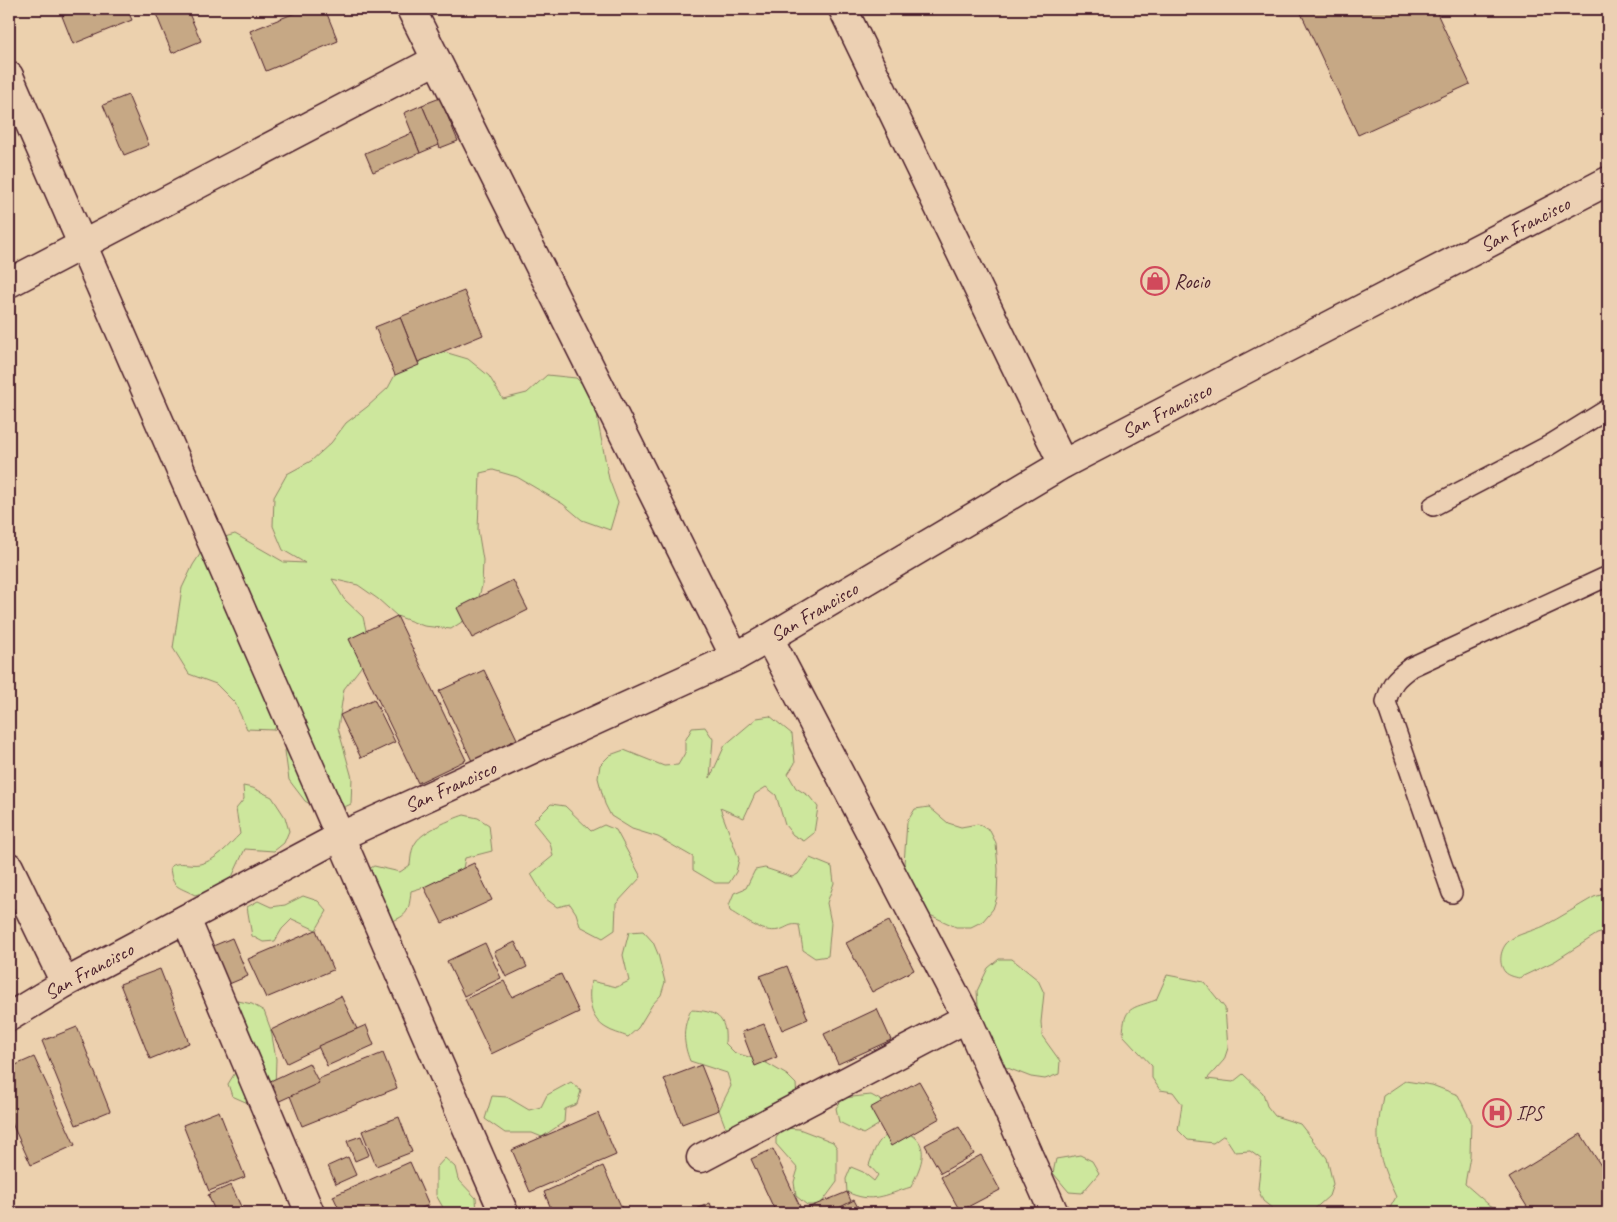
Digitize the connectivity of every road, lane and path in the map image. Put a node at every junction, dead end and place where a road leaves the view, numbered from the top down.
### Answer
1 (411, 9) edge
2 (843, 9) edge
3 (436, 60) junction
4 (9, 76) edge
5 (1608, 181) edge
6 (82, 244) junction
7 (9, 283) edge
8 (1608, 409) edge
9 (1063, 464) junction
10 (1433, 506) dead end
11 (1608, 576) edge
12 (770, 638) junction
13 (735, 657) junction
14 (341, 836) junction
15 (9, 867) edge
16 (1452, 893) dead end
17 (186, 919) junction
18 (65, 983) junction
19 (9, 1017) edge
20 (967, 1018) junction
21 (700, 1158) dead end
22 (310, 1213) edge
23 (504, 1213) edge
24 (1054, 1213) edge

1 - 3 street
2 - 9 street
3 - 6 street
3 - 13 street
4 - 6 street
5 - 9 street, San Francisco
6 - 7 street
6 - 14 street
8 - 10 lane
9 - 12 street, San Francisco
11 - 16 lane
12 - 13 street, San Francisco
12 - 20 street
13 - 14 street, San Francisco
14 - 17 street, San Francisco
14 - 23 street
15 - 18 street
17 - 18 street, San Francisco
17 - 22 street
18 - 19 street, San Francisco
20 - 21 street
20 - 24 street

